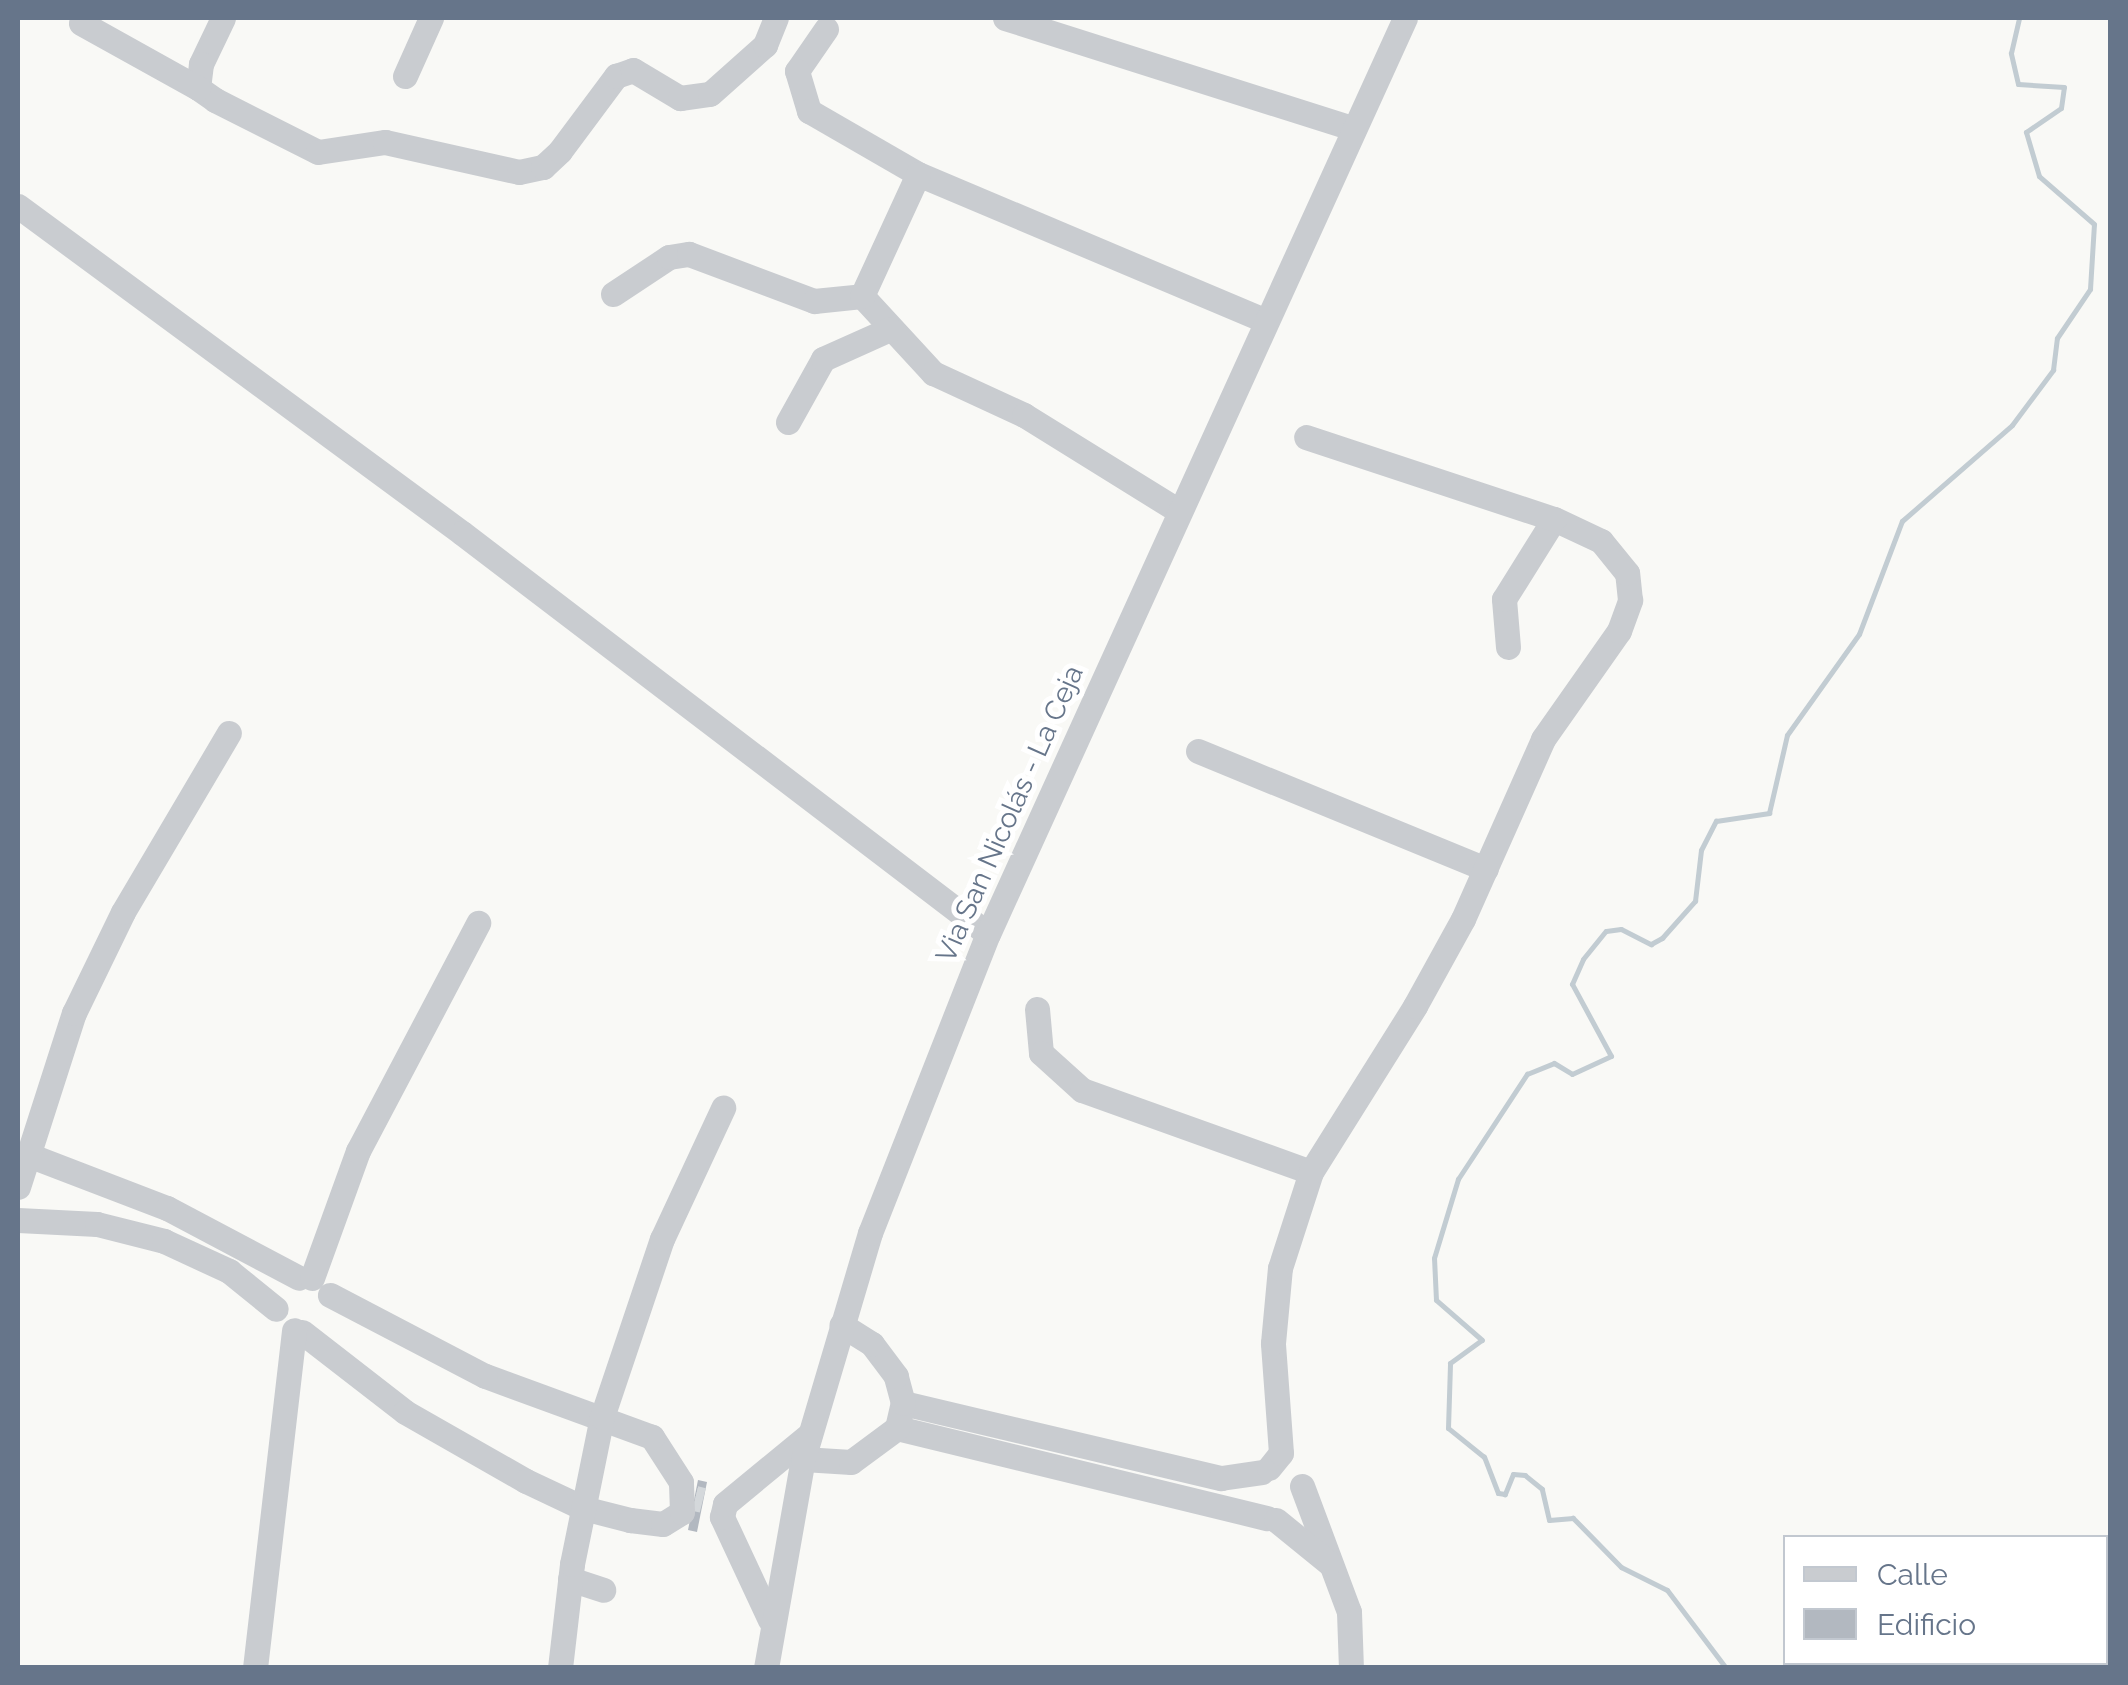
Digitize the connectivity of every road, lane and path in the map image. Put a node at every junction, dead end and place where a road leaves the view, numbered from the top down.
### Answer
1 (223, 18) edge
2 (432, 18) edge
3 (776, 18) edge
4 (1006, 18) edge
5 (1404, 18) edge
6 (80, 23) dead end
7 (826, 29) dead end
8 (405, 76) dead end
9 (198, 88) junction
10 (1354, 129) junction
11 (918, 174) junction
12 (18, 206) edge
13 (613, 294) dead end
14 (862, 296) junction
15 (1266, 321) junction
16 (890, 328) junction
17 (788, 422) dead end
18 (1306, 437) dead end
19 (1179, 511) junction
20 (1554, 519) junction
21 (1508, 647) dead end
22 (229, 733) dead end
23 (1198, 751) dead end
24 (1486, 869) junction
25 (478, 923) dead end
26 (988, 934) junction
27 (1037, 1009) dead end
28 (723, 1108) dead end
29 (26, 1154) junction
30 (1312, 1172) junction
31 (18, 1187) edge
32 (18, 1220) edge
33 (313, 1284) junction
34 (276, 1309) junction
35 (842, 1325) junction
36 (298, 1331) junction
37 (900, 1416) junction
38 (602, 1417) junction
39 (1282, 1422) junction
40 (807, 1446) junction
41 (1266, 1470) junction
42 (1300, 1482) junction
43 (701, 1506) junction
44 (583, 1508) junction
45 (1272, 1519) junction
46 (1337, 1576) junction
47 (570, 1579) junction
48 (603, 1590) dead end
49 (770, 1620) junction
50 (255, 1668) edge
51 (560, 1668) edge
52 (766, 1668) edge
53 (1351, 1668) edge

1 - 9 street
2 - 8 street
3 - 9 street
4 - 10 street
5 - 10 street, Via San Nicolás - La Ceja
6 - 9 street
7 - 11 street
10 - 15 street, Via San Nicolás - La Ceja
11 - 14 street
11 - 15 street
12 - 26 street
13 - 14 street
14 - 16 street
15 - 19 street, Via San Nicolás - La Ceja
16 - 17 street
16 - 19 street
18 - 20 street
19 - 26 street, Via San Nicolás - La Ceja
20 - 21 street
20 - 24 street
22 - 29 street
23 - 24 street
24 - 30 street
25 - 33 street
26 - 35 street, Via San Nicolás - La Ceja
27 - 30 street
28 - 38 street
29 - 31 street
29 - 33 street
30 - 39 street
32 - 34 street
33 - 34 street
33 - 36 street
33 - 38 street
34 - 36 street
35 - 37 street
35 - 40 street, Via San Nicolás - La Ceja
36 - 44 street
36 - 50 street
37 - 40 street
37 - 41 street
37 - 45 street
38 - 43 street
38 - 44 street
39 - 41 street
39 - 42 street
40 - 43 street
40 - 49 street, Via San Nicolás - La Ceja
41 - 42 street
41 - 45 street
42 - 45 street
42 - 46 street
43 - 44 street
43 - 49 street
44 - 47 street
45 - 46 street
46 - 53 street
47 - 48 street
47 - 51 street
49 - 52 street, Via San Nicolás - La Ceja

